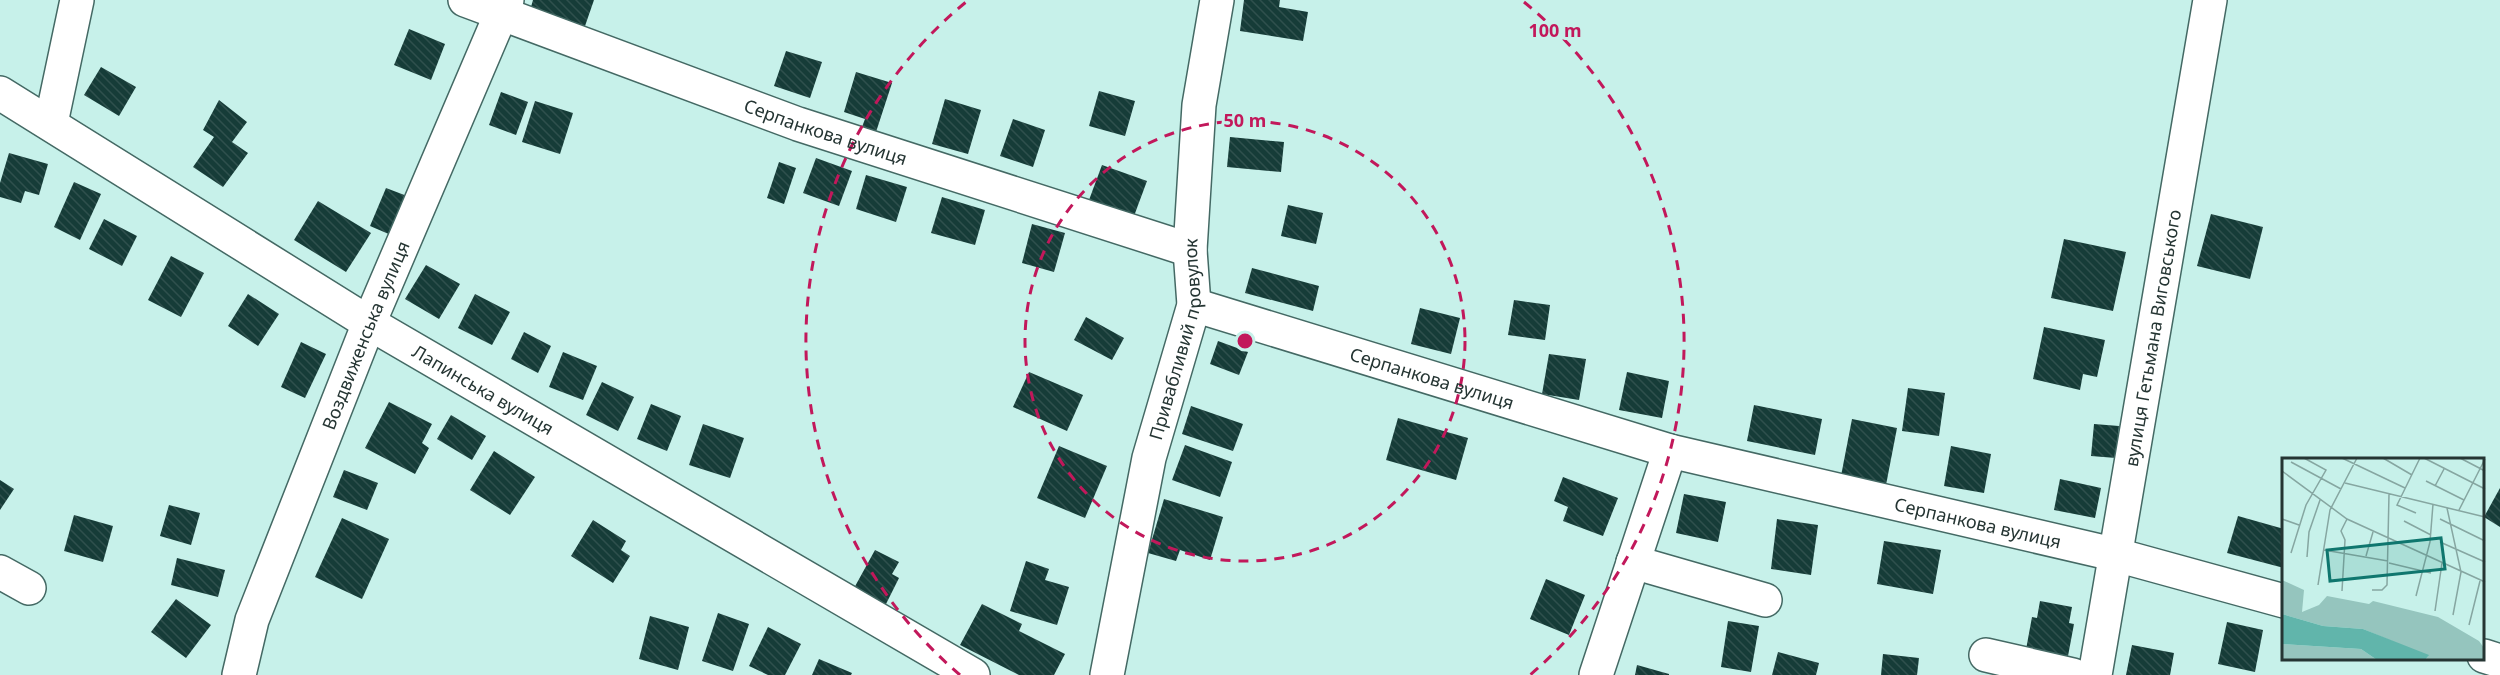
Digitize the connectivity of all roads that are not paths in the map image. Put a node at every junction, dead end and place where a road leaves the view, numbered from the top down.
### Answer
1 (77, 0) edge
2 (465, 0) edge
3 (1217, 0) edge
4 (2210, 0) edge
5 (505, 7) edge
6 (0, 93) edge
7 (51, 123) junction
8 (1190, 250) junction
9 (1194, 304) junction
10 (369, 323) junction
11 (1670, 451) junction
12 (2113, 554) junction
13 (1633, 562) junction
14 (0, 572) edge
15 (29, 588) dead end
16 (1765, 600) dead end
17 (2282, 600) edge
18 (1986, 655) dead end
19 (2485, 656) edge
20 (2500, 661) edge
21 (239, 675) edge
22 (973, 675) edge
23 (1107, 675) edge
24 (1596, 675) edge
25 (2073, 675) edge
26 (2095, 675) edge

1 - 7 street
2 - 5 street, Серпанкова вулиця
3 - 8 street, Привабливий провулок
4 - 12 street, вулиця Гетьмана Виговського
5 - 8 street, Серпанкова вулиця
5 - 10 street, Воздвиженська вулиця
6 - 7 street, Лапинська вулиця
7 - 10 street, Лапинська вулиця
8 - 9 street, Привабливий провулок
9 - 11 street, Серпанкова вулиця
9 - 23 street, Привабливий провулок
10 - 21 street, Воздвиженська вулиця
10 - 22 street, Лапинська вулиця
11 - 12 street, Серпанкова вулиця
11 - 13 street
12 - 17 street, Серпанкова вулиця
12 - 26 street, вулиця Гетьмана Виговського
13 - 16 street
13 - 24 street
14 - 15 street
18 - 25 street
19 - 20 street

